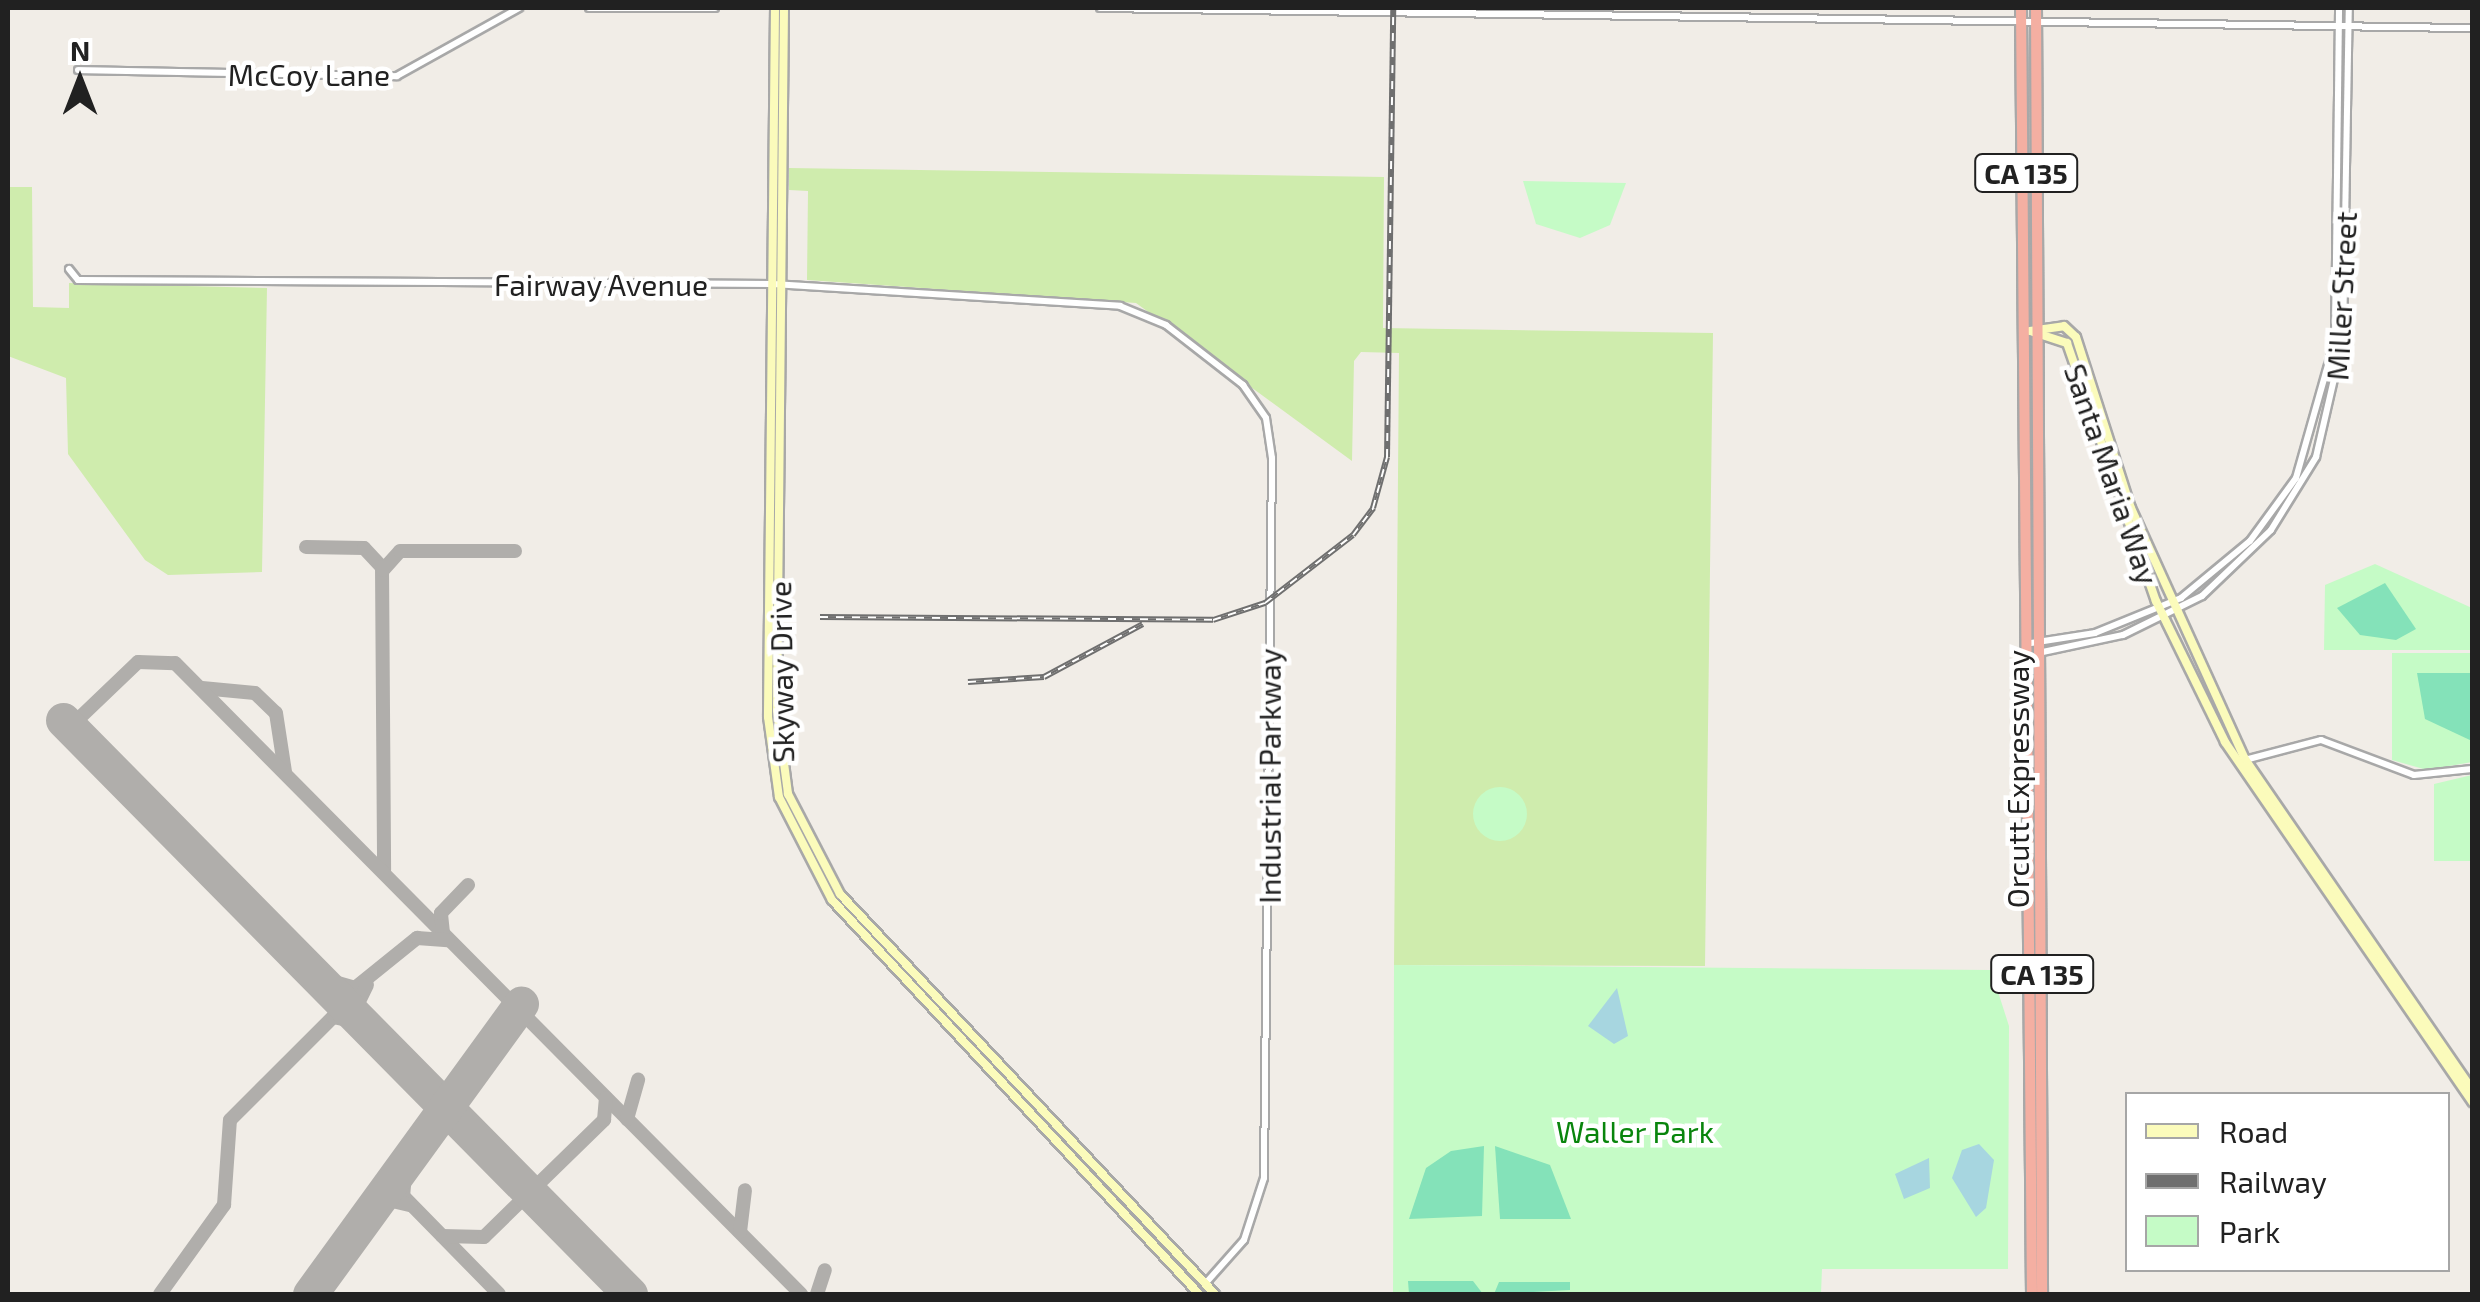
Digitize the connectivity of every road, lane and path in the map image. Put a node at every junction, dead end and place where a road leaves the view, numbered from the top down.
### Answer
1 (519, 8) edge
2 (589, 8) edge
3 (714, 8) edge
4 (776, 8) edge
5 (784, 8) edge
6 (1100, 8) edge
7 (2339, 8) edge
8 (2348, 8) edge
9 (2021, 11) edge
10 (2036, 11) edge
11 (2339, 26) junction
12 (2348, 26) junction
13 (2472, 28) edge
14 (78, 70) dead end
15 (68, 269) dead end
16 (777, 285) junction
17 (1139, 310) joint
18 (2043, 330) junction
19 (2030, 331) junction
20 (2170, 604) junction
21 (2174, 613) junction
22 (2161, 614) junction
23 (2037, 648) junction
24 (2241, 761) junction
25 (2472, 768) edge
26 (2472, 1089) edge
27 (2472, 1102) edge
28 (1205, 1284) junction
29 (1200, 1294) edge
30 (1215, 1294) edge
31 (2032, 1294) edge
32 (2042, 1294) edge

1 - 14 street, McCoy Lane
2 - 3 street
4 - 16 main road, Skyway Drive
5 - 16 main road, Skyway Drive
6 - 9 street
7 - 11 street, Miller Street
8 - 12 street, Miller Street
9 - 10 street
9 - 19 highway, CA 135
10 - 11 street
10 - 18 highway, CA 135
11 - 12 street
11 - 20 street, Miller Street
12 - 13 street
12 - 21 street, Miller Street
15 - 16 street, Fairway Avenue
16 - 17 street, Fairway Avenue
16 - 28 main road, Skyway Drive
16 - 29 main road, Skyway Drive
17 - 28 street, Industrial Parkway
18 - 19 main road
18 - 20 main road, Santa Maria Way
18 - 22 main road, Santa Maria Way
18 - 23 highway, Orcutt Expressway / CA 135
19 - 23 highway, Orcutt Expressway / CA 135
20 - 21 main road, Santa Maria Way
20 - 22 street, Miller Street
21 - 22 street, Miller Street
21 - 24 main road, Santa Maria Way
22 - 23 street, Miller Street
22 - 24 main road, Santa Maria Way
23 - 31 highway, Orcutt Expressway / CA 135
23 - 32 highway, Orcutt Expressway / CA 135
24 - 25 street
24 - 26 main road, Santa Maria Way
24 - 27 main road, Santa Maria Way
28 - 30 main road, Skyway Drive

